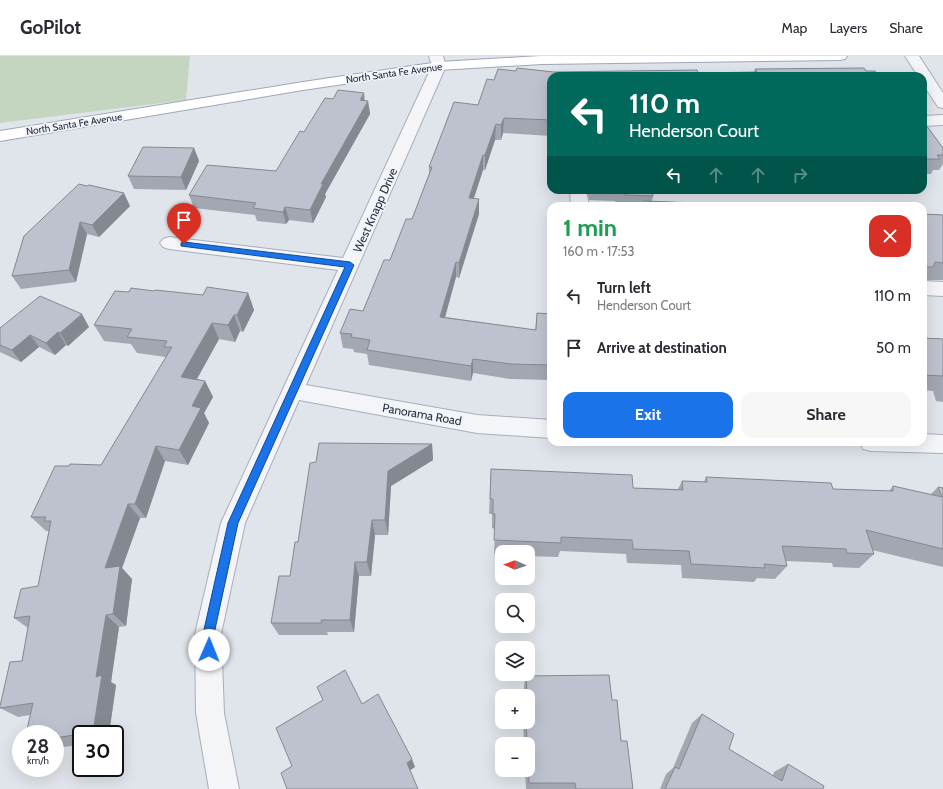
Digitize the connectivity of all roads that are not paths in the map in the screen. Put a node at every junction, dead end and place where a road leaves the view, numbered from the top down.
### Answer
1 (840, 56) edge
2 (912, 56) edge
3 (737, 57) edge
4 (575, 58) edge
5 (438, 61) edge
6 (922, 72) edge
7 (927, 79) edge
8 (943, 104) edge
9 (943, 120) edge
10 (927, 121) edge
11 (0, 136) edge
12 (169, 243) dead end
13 (350, 265) junction
14 (927, 288) edge
15 (943, 289) edge
16 (293, 391) junction
17 (547, 429) edge
18 (927, 444) edge
19 (943, 444) edge
20 (224, 789) edge

1 - 3 main road, North Santa Fe Avenue
2 - 6 street
3 - 4 main road, North Santa Fe Avenue
4 - 5 main road, North Santa Fe Avenue
5 - 11 main road, North Santa Fe Avenue
5 - 13 street, West Knapp Drive
7 - 8 street
9 - 10 street
12 - 13 street
13 - 16 street, West Knapp Drive
14 - 15 street
16 - 17 street, Panorama Road
16 - 20 street, West Knapp Drive
18 - 19 street

